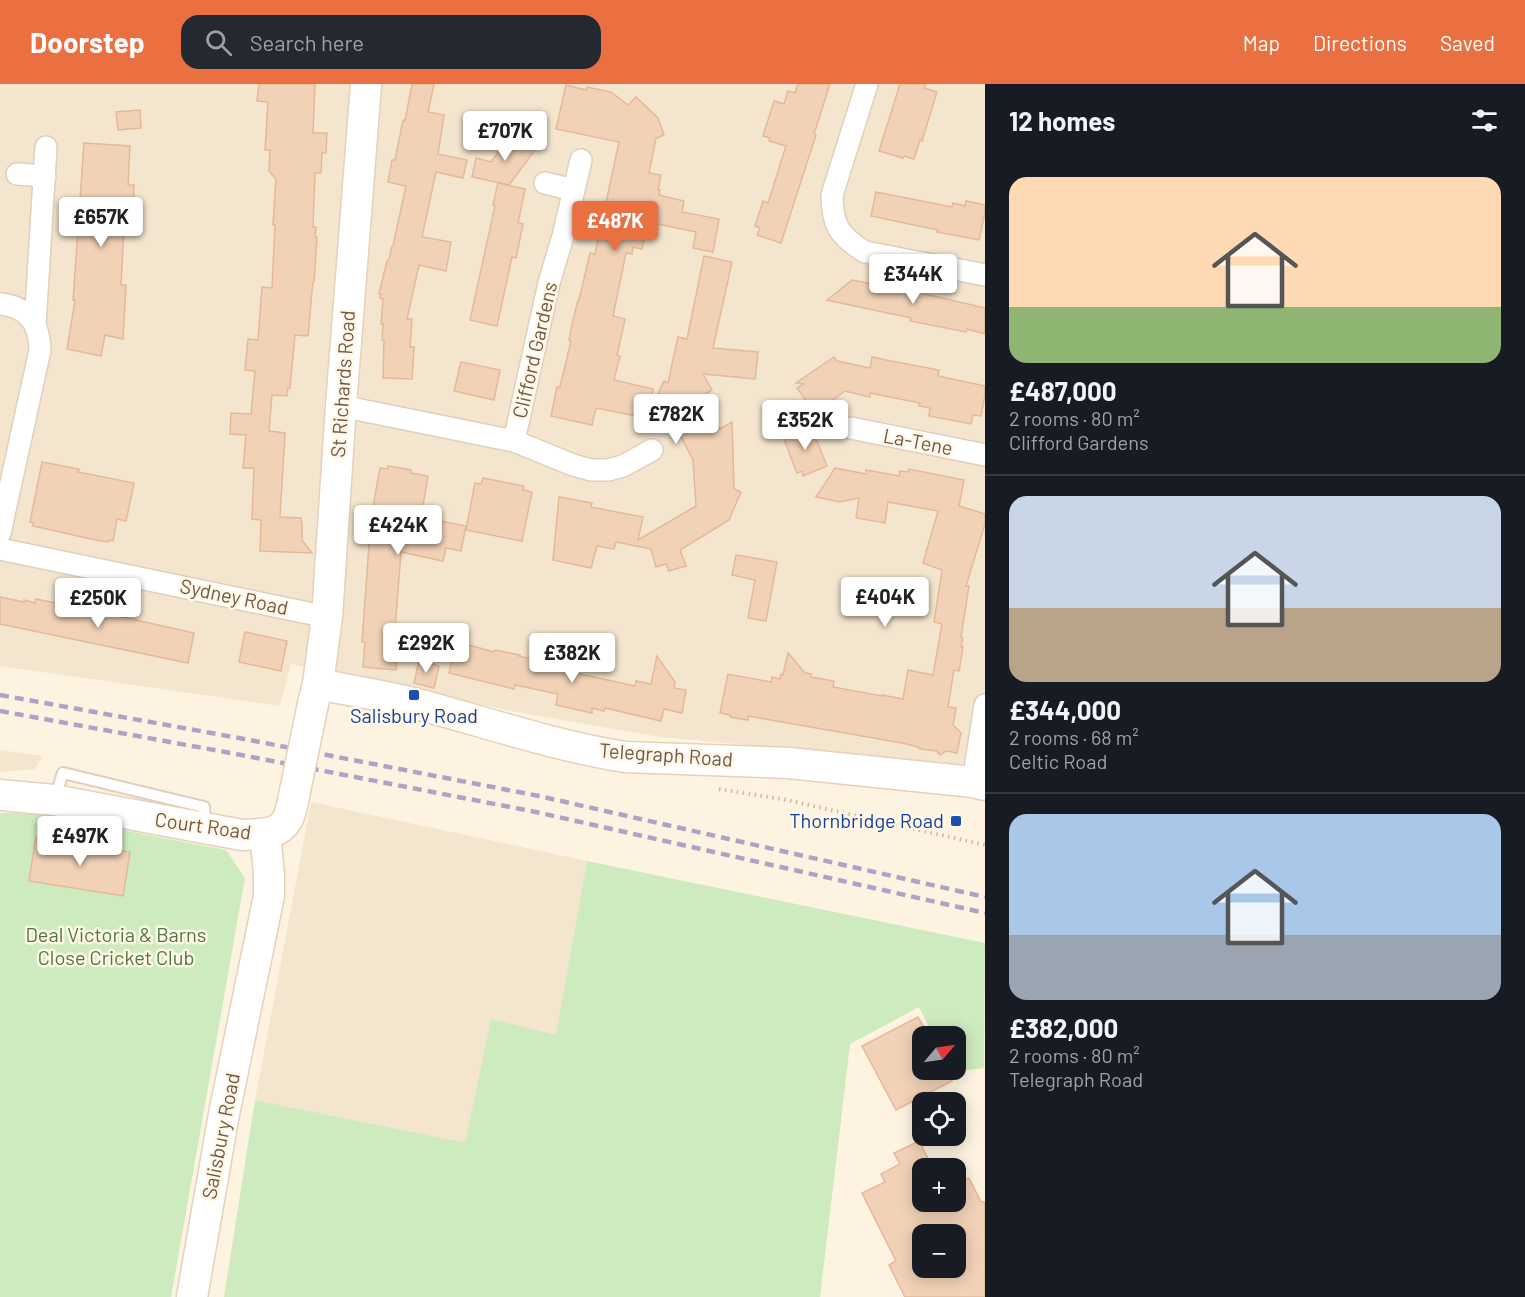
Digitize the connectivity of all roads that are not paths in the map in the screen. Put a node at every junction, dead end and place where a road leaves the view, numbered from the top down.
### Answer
1 (366, 84) edge
2 (867, 84) edge
3 (46, 147) dead end
4 (580, 160) dead end
5 (17, 174) dead end
6 (45, 176) junction
7 (545, 183) dead end
8 (574, 190) junction
9 (985, 275) edge
10 (0, 304) edge
11 (35, 325) junction
12 (341, 406) junction
13 (851, 428) dead end
14 (514, 441) junction
15 (652, 450) dead end
16 (985, 455) edge
17 (0, 533) edge
18 (0, 549) edge
19 (327, 616) junction
20 (316, 694) junction
21 (985, 705) edge
22 (979, 783) edge
23 (0, 795) edge
24 (265, 834) junction
25 (192, 1297) edge

1 - 12 street, St Richards Road
2 - 9 street
3 - 6 street
4 - 8 street, Clifford Gardens
5 - 6 street
6 - 11 street
7 - 8 street
8 - 14 street, Clifford Gardens
10 - 11 street
11 - 17 street
12 - 14 street, Clifford Gardens
12 - 19 street, St Richards Road
13 - 16 street, La-Tene
14 - 15 street, Clifford Gardens
18 - 19 street, Sydney Road
19 - 20 street, St Richards Road
20 - 22 street, Telegraph Road
20 - 24 street, St Richards Road, bridge
21 - 22 street
23 - 24 street, Court Road
24 - 25 street, Salisbury Road

